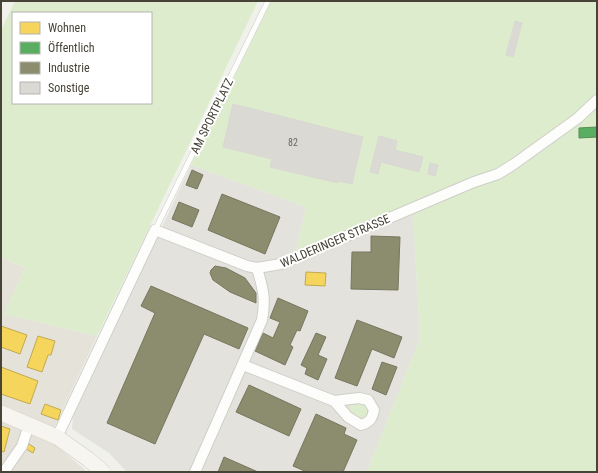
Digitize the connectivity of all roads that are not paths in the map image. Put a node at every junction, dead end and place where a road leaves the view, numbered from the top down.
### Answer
1 (268, 1) edge
2 (597, 100) edge
3 (155, 230) junction
4 (257, 268) junction
5 (242, 365) junction
6 (334, 401) dead end
7 (1, 413) edge
8 (29, 424) junction
9 (57, 437) junction
10 (4, 472) edge
11 (103, 472) edge
12 (195, 472) edge

1 - 3 lane, AM SPORTPLATZ
2 - 4 street, WALDERINGER STRASSE
3 - 4 street, WALDERINGER STRASSE
3 - 9 street
4 - 5 street
5 - 6 street
5 - 12 street
7 - 8 main road
8 - 9 main road
8 - 10 street
9 - 11 main road

